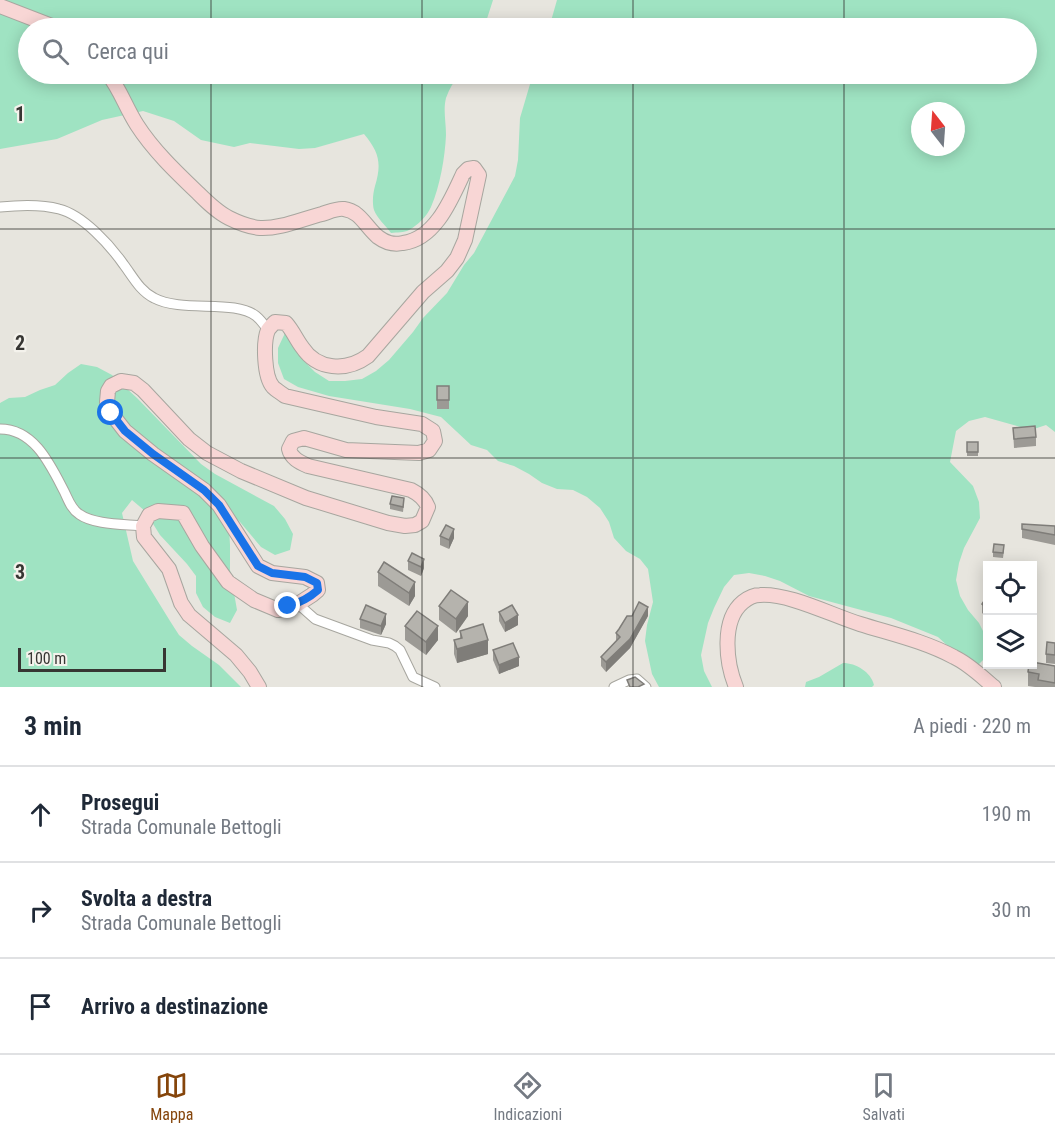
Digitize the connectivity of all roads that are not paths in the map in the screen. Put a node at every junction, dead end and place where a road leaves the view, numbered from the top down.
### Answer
1 (0, 6) edge
2 (31, 18) edge
3 (115, 84) edge
4 (0, 207) edge
5 (268, 330) junction
6 (0, 429) edge
7 (143, 526) junction
8 (298, 604) junction
9 (259, 687) edge
10 (435, 687) edge
11 (614, 687) edge
12 (645, 687) edge
13 (736, 687) edge
14 (994, 687) edge

1 - 2 street
3 - 5 street
4 - 5 street
5 - 8 street
6 - 7 street
7 - 8 street
7 - 9 street
8 - 10 street
11 - 12 street
13 - 14 street

